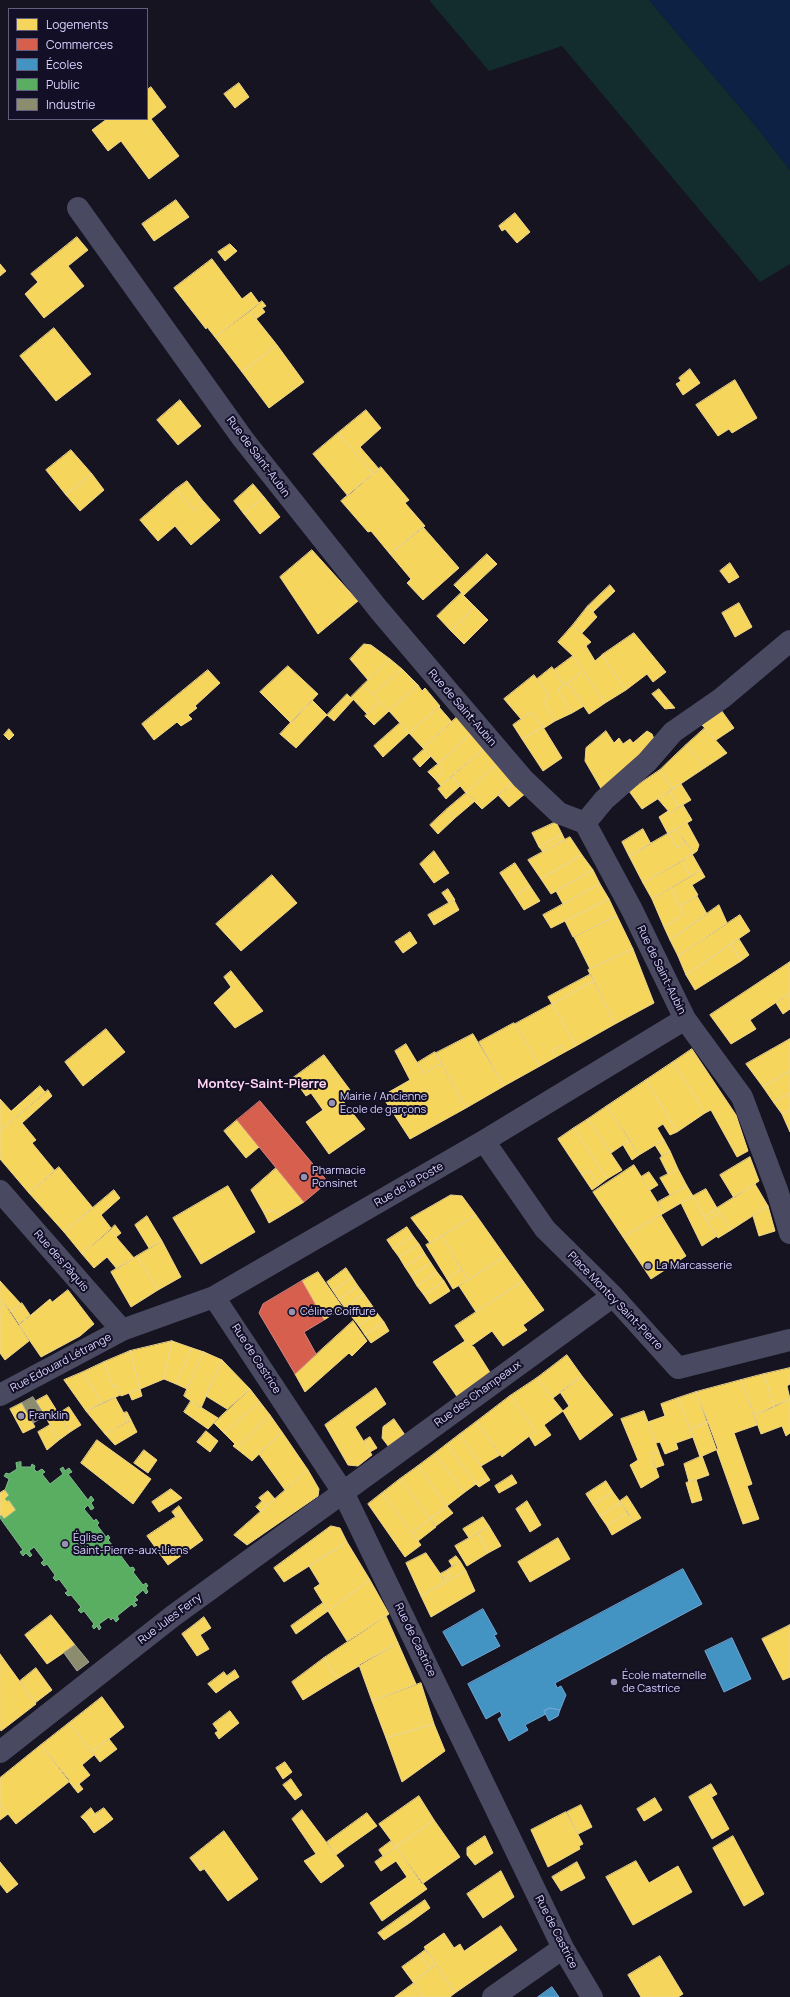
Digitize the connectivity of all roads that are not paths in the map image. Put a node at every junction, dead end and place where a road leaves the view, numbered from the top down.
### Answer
1 (78, 208) dead end
2 (790, 641) edge
3 (585, 823) junction
4 (685, 1019) junction
5 (484, 1141) junction
6 (0, 1191) edge
7 (790, 1233) edge
8 (613, 1296) junction
9 (214, 1297) junction
10 (122, 1330) junction
11 (790, 1340) edge
12 (0, 1395) edge
13 (343, 1492) junction
14 (0, 1752) edge
15 (563, 1948) junction
16 (493, 1997) edge
17 (592, 1997) edge

1 - 3 street, Rue de Saint-Aubin
2 - 3 street
3 - 4 street, Rue de Saint-Aubin
4 - 5 street, Rue de la Poste
4 - 7 street, Rue de Saint-Aubin
5 - 8 street, Place Montcy Saint-Pierre
5 - 9 street, Rue de la Poste
6 - 10 street, Rue des Pâquis
8 - 11 street, Place Montcy Saint-Pierre
8 - 13 street, Rue des Champeaux
9 - 10 street, Rue de la Poste
9 - 13 street, Rue de Castrice
10 - 12 street, Rue Edouard Létrange
13 - 14 street, Rue Jules Ferry
13 - 15 street, Rue de Castrice
15 - 16 street
15 - 17 street, Rue de Castrice

